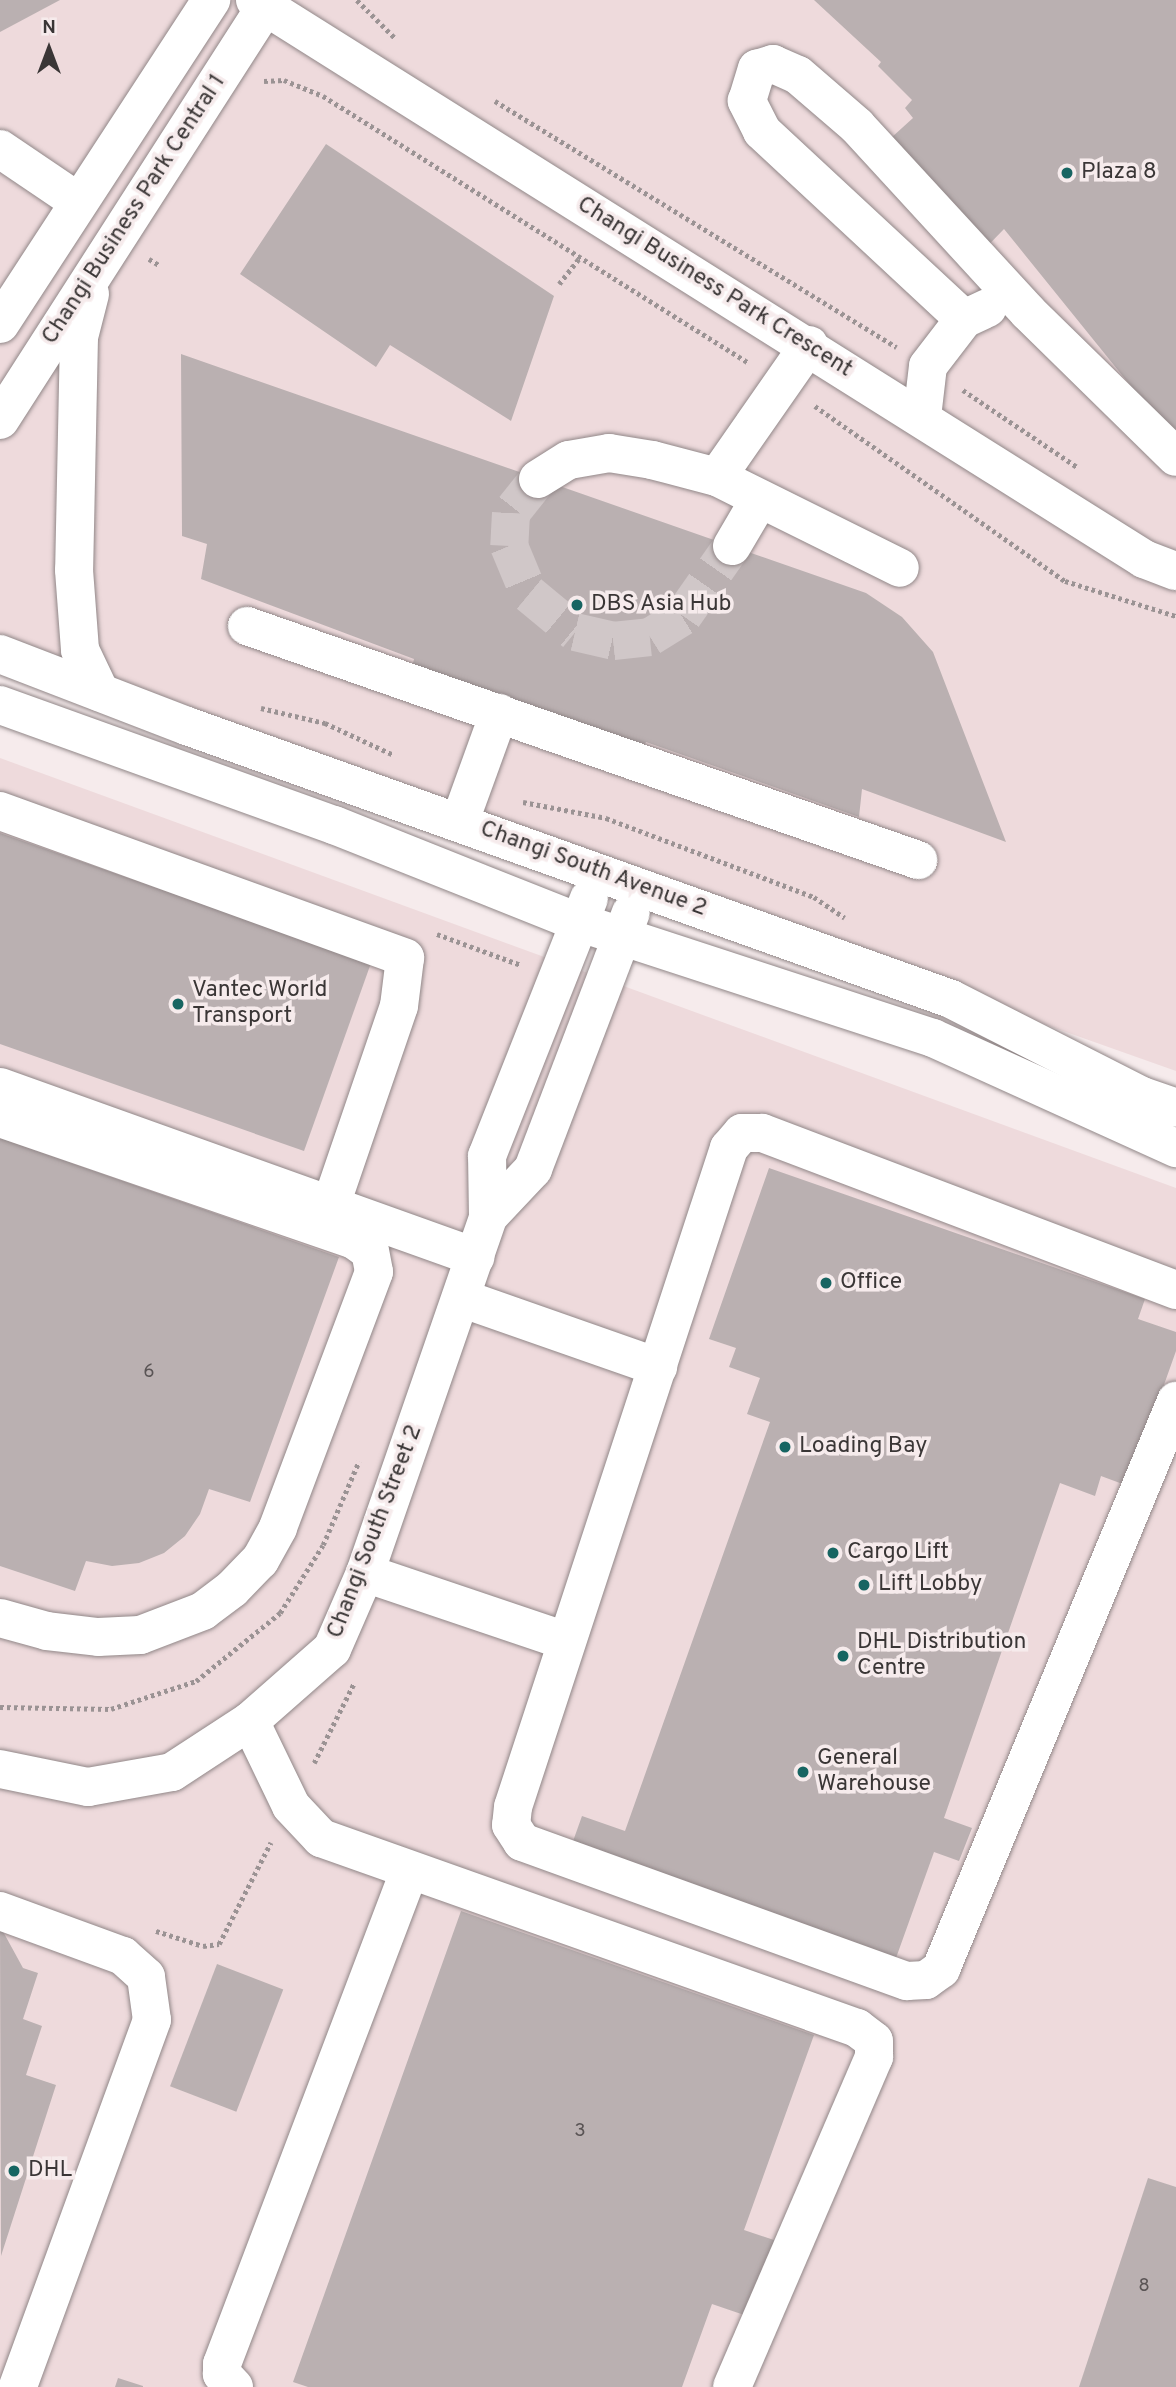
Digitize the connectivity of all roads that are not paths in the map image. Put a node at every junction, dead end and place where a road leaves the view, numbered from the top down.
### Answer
1 (211, 0) edge
2 (264, 2) edge
3 (0, 149) edge
4 (77, 201) junction
5 (94, 275) junction
6 (1028, 312) junction
7 (964, 319) junction
8 (0, 324) edge
9 (809, 345) junction
10 (922, 417) junction
11 (0, 420) edge
12 (1176, 457) edge
13 (718, 477) junction
14 (538, 478) tunnel mouth
15 (759, 500) junction
16 (732, 546) tunnel mouth
17 (900, 568) dead end
18 (1176, 571) edge
19 (247, 626) dead end
20 (0, 654) edge
21 (100, 692) junction
22 (0, 705) edge
23 (499, 713) junction
24 (0, 811) edge
25 (460, 821) junction
26 (918, 860) dead end
27 (600, 875) junction
28 (641, 888) junction
29 (578, 922) junction
30 (621, 937) junction
31 (0, 1087) edge
32 (1176, 1108) edge
33 (0, 1118) edge
34 (1176, 1148) edge
35 (331, 1205) junction
36 (488, 1217) junction
37 (475, 1257) junction
38 (1176, 1290) edge
39 (461, 1298) junction
40 (658, 1367) junction
41 (1176, 1401) edge
42 (365, 1573) junction
43 (0, 1618) edge
44 (566, 1641) junction
45 (250, 1721) junction
46 (0, 1769) edge
47 (409, 1872) junction
48 (0, 1912) edge
49 (18, 2387) edge
50 (234, 2387) edge
51 (732, 2387) edge

1 - 4 street
2 - 5 street, Changi Business Park Central 1
2 - 9 street, Changi Business Park Crescent
3 - 4 street
4 - 8 street
5 - 11 street, Changi Business Park Central 1
5 - 21 street
6 - 7 street
6 - 7 street
6 - 12 street
7 - 10 street
9 - 10 street, Changi Business Park Crescent
9 - 13 street
10 - 18 street, Changi Business Park Crescent
13 - 14 street
13 - 15 street
15 - 16 street
15 - 17 street
19 - 23 street
20 - 21 street, Changi South Avenue 2
21 - 25 street, Changi South Avenue 2
22 - 29 street
23 - 25 street
23 - 26 street
24 - 35 street
25 - 27 street, Changi South Avenue 2
27 - 28 street, Changi South Avenue 2
27 - 29 street, Changi South Street 2
28 - 30 street, Changi South Street 2
28 - 32 street, Changi South Avenue 2
29 - 30 street
29 - 36 street, Changi South Street 2
30 - 34 street
30 - 36 street, Changi South Street 2
31 - 35 street
33 - 43 street
35 - 37 street
36 - 37 street, Changi South Street 2
37 - 39 street, Changi South Street 2
38 - 40 street
39 - 40 street
39 - 42 street, Changi South Street 2
40 - 44 street
41 - 44 street
42 - 44 street
42 - 45 street, Changi South Street 2
45 - 46 street, Changi South Street 2
45 - 47 street
47 - 50 street
47 - 51 street
48 - 49 street

